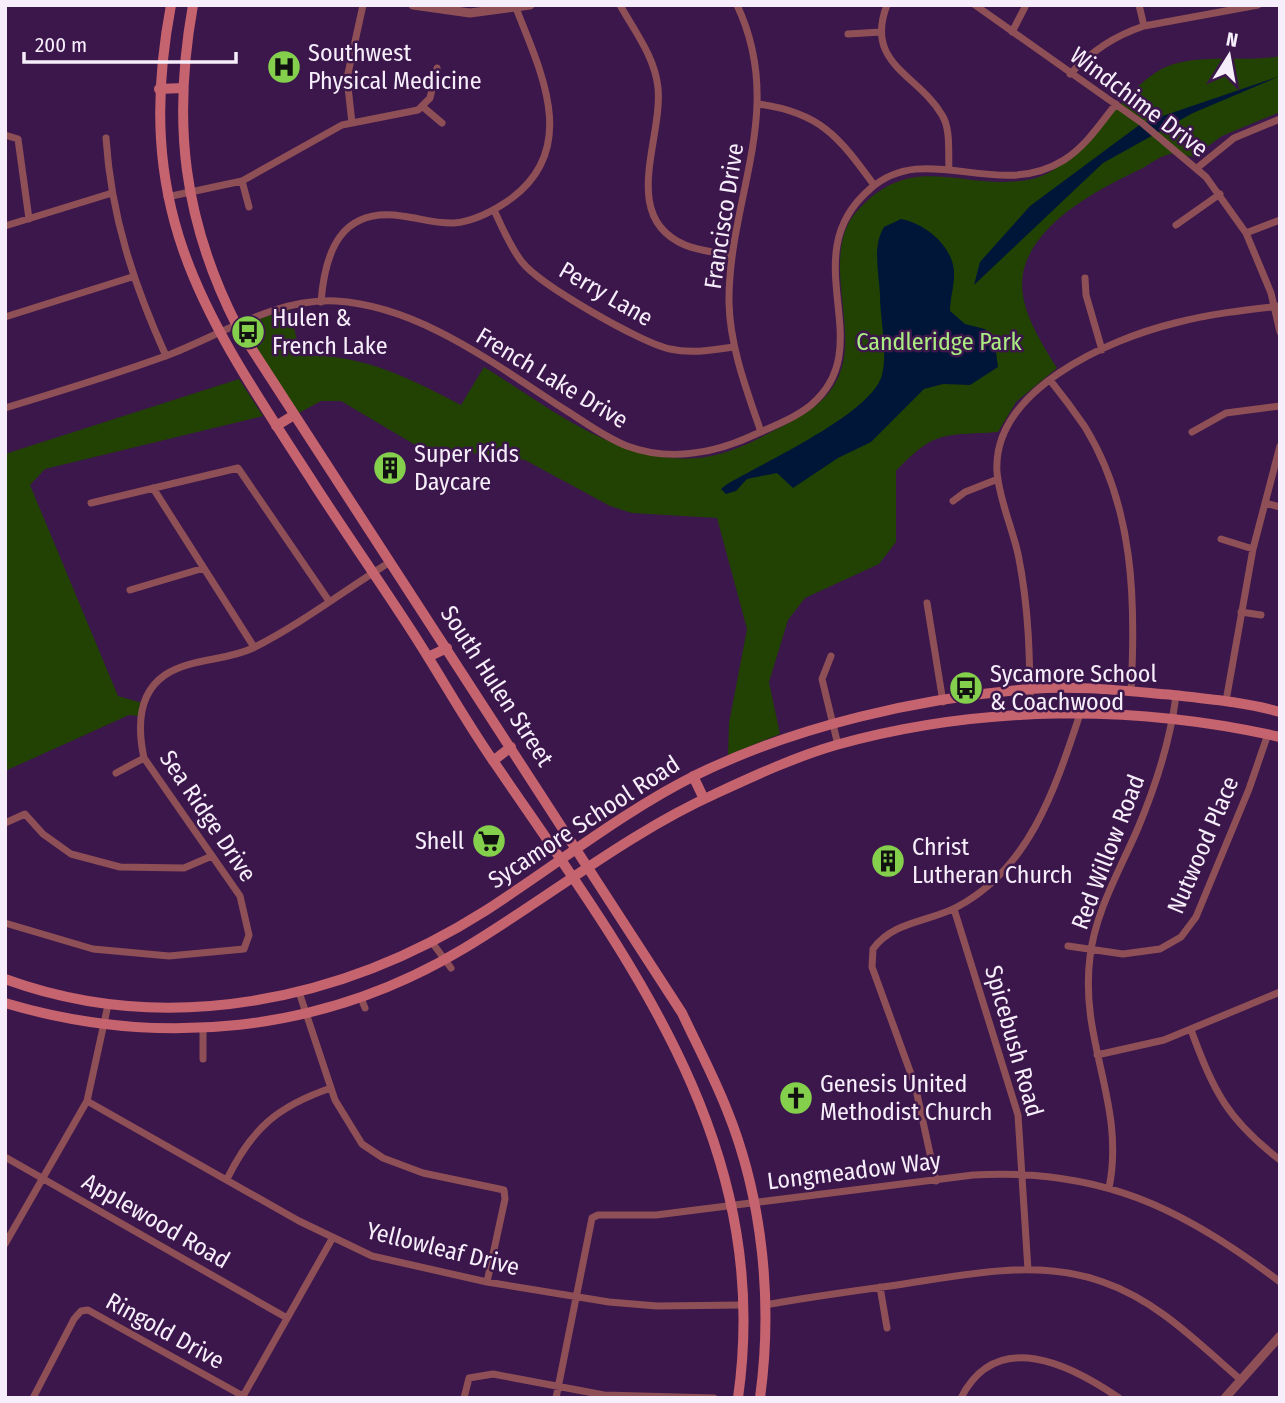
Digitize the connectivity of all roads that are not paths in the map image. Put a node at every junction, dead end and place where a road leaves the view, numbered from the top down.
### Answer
1 (171, 5) edge
2 (193, 5) edge
3 (363, 5) edge
4 (413, 5) edge
5 (530, 5) edge
6 (620, 5) edge
7 (737, 5) edge
8 (887, 5) edge
9 (975, 5) edge
10 (1026, 5) edge
11 (1139, 5) edge
12 (1258, 5) edge
13 (516, 8) junction
14 (488, 9) edge
15 (1144, 26) junction
16 (881, 32) junction
17 (1012, 32) junction
18 (848, 33) dead end
19 (437, 68) dead end
20 (1070, 74) junction
21 (183, 88) junction
22 (159, 89) junction
23 (758, 104) junction
24 (1116, 104) junction
25 (423, 107) junction
26 (1280, 119) edge
27 (352, 123) junction
28 (442, 123) dead end
29 (5, 135) edge
30 (106, 138) dead end
31 (1196, 168) junction
32 (949, 169) junction
33 (242, 181) junction
34 (874, 185) junction
35 (112, 193) junction
36 (188, 193) junction
37 (1220, 194) junction
38 (167, 197) junction
39 (249, 207) dead end
40 (494, 210) junction
41 (29, 219) junction
42 (1280, 220) edge
43 (1176, 225) dead end
44 (5, 226) edge
45 (1246, 233) junction
46 (732, 256) junction
47 (132, 276) junction
48 (1085, 278) dead end
49 (321, 302) junction
50 (1276, 307) edge
51 (5, 317) edge
52 (237, 326) junction
53 (1280, 332) edge
54 (220, 335) junction
55 (734, 347) junction
56 (1102, 350) junction
57 (166, 356) junction
58 (1050, 380) junction
59 (1280, 406) edge
60 (5, 408) edge
61 (294, 415) junction
62 (276, 426) junction
63 (761, 432) junction
64 (1192, 432) dead end
65 (1280, 446) edge
66 (998, 479) junction
67 (153, 488) junction
68 (953, 501) dead end
69 (91, 503) dead end
70 (1265, 503) junction
71 (1280, 507) edge
72 (1221, 539) dead end
73 (1253, 549) junction
74 (390, 562) junction
75 (204, 568) junction
76 (373, 573) junction
77 (130, 590) dead end
78 (329, 601) junction
79 (927, 603) dead end
80 (1241, 612) junction
81 (1262, 615) dead end
82 (254, 648) junction
83 (447, 648) junction
84 (831, 656) dead end
85 (428, 657) junction
86 (1030, 689) junction
87 (1131, 691) junction
88 (1176, 696) junction
89 (1226, 701) junction
90 (943, 702) junction
91 (1280, 712) edge
92 (1030, 713) junction
93 (1080, 714) junction
94 (1173, 719) junction
95 (832, 725) junction
96 (1268, 734) junction
97 (1280, 737) edge
98 (838, 745) junction
99 (511, 747) junction
100 (144, 758) junction
101 (493, 761) junction
102 (116, 773) dead end
103 (693, 776) junction
104 (704, 799) junction
105 (5, 823) edge
106 (577, 850) junction
107 (212, 856) junction
108 (562, 859) junction
109 (589, 867) junction
110 (573, 876) junction
111 (954, 909) junction
112 (5, 923) edge
113 (431, 941) junction
114 (1068, 946) dead end
115 (1091, 950) junction
116 (444, 959) junction
117 (452, 968) dead end
118 (5, 979) edge
119 (299, 992) junction
120 (1280, 992) edge
121 (5, 1003) edge
122 (108, 1005) junction
123 (682, 1013) junction
124 (306, 1014) junction
125 (664, 1023) junction
126 (105, 1025) junction
127 (203, 1029) junction
128 (1191, 1030) junction
129 (1097, 1055) junction
130 (203, 1059) dead end
131 (331, 1088) junction
132 (87, 1101) junction
133 (5, 1157) edge
134 (1280, 1160) edge
135 (1024, 1174) junction
136 (43, 1179) junction
137 (227, 1179) junction
138 (936, 1181) junction
139 (1109, 1188) junction
140 (754, 1204) junction
141 (733, 1205) junction
142 (332, 1239) junction
143 (5, 1244) edge
144 (1028, 1270) junction
145 (487, 1282) junction
146 (1280, 1282) edge
147 (880, 1287) junction
148 (576, 1297) junction
149 (742, 1305) junction
150 (765, 1305) junction
151 (288, 1318) junction
152 (887, 1328) dead end
153 (1280, 1336) edge
154 (1241, 1380) junction
155 (558, 1387) junction
156 (242, 1397) edge
157 (33, 1398) edge
158 (464, 1398) edge
159 (556, 1398) edge
160 (714, 1398) edge
161 (738, 1398) edge
162 (760, 1398) edge
163 (961, 1398) edge
164 (1119, 1398) edge
165 (1226, 1398) edge

1 - 22 main road, South Hulen Street
2 - 21 main road, South Hulen Street
3 - 27 street
4 - 14 street
5 - 13 street
6 - 46 street
7 - 23 street, Francisco Drive
8 - 16 street
9 - 17 street, Windchime Drive
10 - 17 street
11 - 15 street
12 - 15 street
13 - 14 street
13 - 40 street
15 - 20 street
16 - 18 street
16 - 32 street
17 - 20 street, Windchime Drive
19 - 25 street
20 - 24 street, Windchime Drive
21 - 22 main road
21 - 36 main road, South Hulen Street
22 - 38 main road, South Hulen Street
23 - 34 street
23 - 46 street, Francisco Drive
24 - 31 street, Windchime Drive
24 - 32 street, French Lake Drive
25 - 27 street
25 - 28 street
26 - 31 street
27 - 33 street
29 - 41 street
30 - 35 street
31 - 37 street, Windchime Drive
32 - 34 street, French Lake Drive
33 - 36 street
33 - 39 street
34 - 63 street, French Lake Drive
35 - 41 street
35 - 47 street
36 - 38 street
36 - 52 main road, South Hulen Street
37 - 43 street
37 - 45 street, Windchime Drive
38 - 54 main road, South Hulen Street
40 - 49 street
40 - 55 street, Perry Lane
41 - 44 street
42 - 45 street
45 - 50 street, Windchime Drive
46 - 55 street, Francisco Drive
47 - 51 street
47 - 57 street
48 - 56 street
49 - 52 street, French Lake Drive
49 - 63 street, French Lake Drive
50 - 53 street, Windchime Drive
50 - 56 street
52 - 54 street, French Lake Drive
52 - 61 main road, South Hulen Street
54 - 57 street, French Lake Drive
54 - 62 main road, South Hulen Street
55 - 63 street, Francisco Drive
56 - 58 street
57 - 60 street, French Lake Drive
58 - 66 street
58 - 87 street
59 - 64 street
61 - 62 main road
61 - 74 main road, South Hulen Street
62 - 76 main road, South Hulen Street
65 - 70 street
66 - 68 street
66 - 86 street
67 - 69 street
67 - 75 street
67 - 78 street
70 - 71 street
70 - 73 street
72 - 73 street
73 - 80 street
74 - 76 street, Sea Ridge Drive
74 - 83 main road, South Hulen Street
75 - 77 street
75 - 82 street
76 - 78 street, Sea Ridge Drive
76 - 85 main road, South Hulen Street
78 - 82 street, Sea Ridge Drive
79 - 90 street
80 - 81 street
80 - 89 street
82 - 100 street, Sea Ridge Drive
83 - 85 main road
83 - 99 main road, South Hulen Street
84 - 95 street
85 - 101 main road, South Hulen Street
86 - 87 main road, Sycamore School Road
86 - 90 main road, Sycamore School Road
86 - 92 street
87 - 88 main road, Sycamore School Road
88 - 89 main road, Sycamore School Road
88 - 94 street, Red Willow Road
89 - 91 main road, Sycamore School Road
90 - 95 main road, Sycamore School Road
92 - 93 main road, Sycamore School Road
92 - 98 main road, Sycamore School Road
93 - 94 main road, Sycamore School Road
93 - 111 street
94 - 96 main road, Sycamore School Road
94 - 115 street, Red Willow Road
95 - 98 street
95 - 103 main road, Sycamore School Road
96 - 97 main road, Sycamore School Road
96 - 115 street, Nutwood Place
98 - 104 main road, Sycamore School Road
99 - 101 main road
99 - 106 main road, South Hulen Street
100 - 102 street
100 - 107 street, Sea Ridge Drive
101 - 108 main road, South Hulen Street
103 - 104 main road
103 - 106 main road, Sycamore School Road
104 - 109 main road, Sycamore School Road
105 - 107 street
106 - 108 main road, Sycamore School Road
106 - 109 main road, South Hulen Street
107 - 112 street, Sea Ridge Drive
108 - 110 main road, South Hulen Street
108 - 113 main road, Sycamore School Road
109 - 110 main road, Sycamore School Road
109 - 123 main road, South Hulen Street
110 - 116 main road, Sycamore School Road
110 - 125 main road, South Hulen Street
111 - 135 street, Spicebush Road
111 - 138 street
113 - 116 street
113 - 119 main road, Sycamore School Road
114 - 115 street, Nutwood Place
115 - 129 street, Red Willow Road
116 - 117 street
116 - 124 main road, Sycamore School Road
118 - 122 main road, Sycamore School Road
119 - 122 main road, Sycamore School Road
119 - 124 street
120 - 128 street
121 - 126 main road, Sycamore School Road
122 - 126 street
123 - 125 main road
123 - 140 main road, South Hulen Street
124 - 127 main road, Sycamore School Road
124 - 131 street
125 - 141 main road, South Hulen Street
126 - 127 main road, Sycamore School Road
126 - 132 street
127 - 130 street
128 - 129 street
128 - 134 street
129 - 139 street, Red Willow Road
131 - 137 street
131 - 145 street
132 - 136 street
132 - 137 street, Yellowleaf Drive
133 - 136 street, Applewood Road
135 - 138 street, Longmeadow Way
135 - 139 street, Longmeadow Way
135 - 144 street, Spicebush Road
136 - 143 street
136 - 151 street, Applewood Road
137 - 142 street, Yellowleaf Drive
138 - 140 street, Longmeadow Way
139 - 146 street, Longmeadow Way
140 - 141 street, Longmeadow Way
140 - 150 main road, South Hulen Street
141 - 148 street, Longmeadow Way
141 - 149 main road, South Hulen Street
142 - 145 street, Yellowleaf Drive
142 - 151 street
144 - 147 street
144 - 154 street
145 - 148 street, Yellowleaf Drive
147 - 150 street
147 - 152 street
148 - 149 street, Yellowleaf Drive
148 - 155 street, Longmeadow Way
149 - 161 main road, South Hulen Street
150 - 162 main road, South Hulen Street
151 - 156 street
153 - 154 street
154 - 165 street
155 - 158 street
155 - 159 street, Longmeadow Way
155 - 160 street
156 - 157 street, Ringold Drive
163 - 164 street

